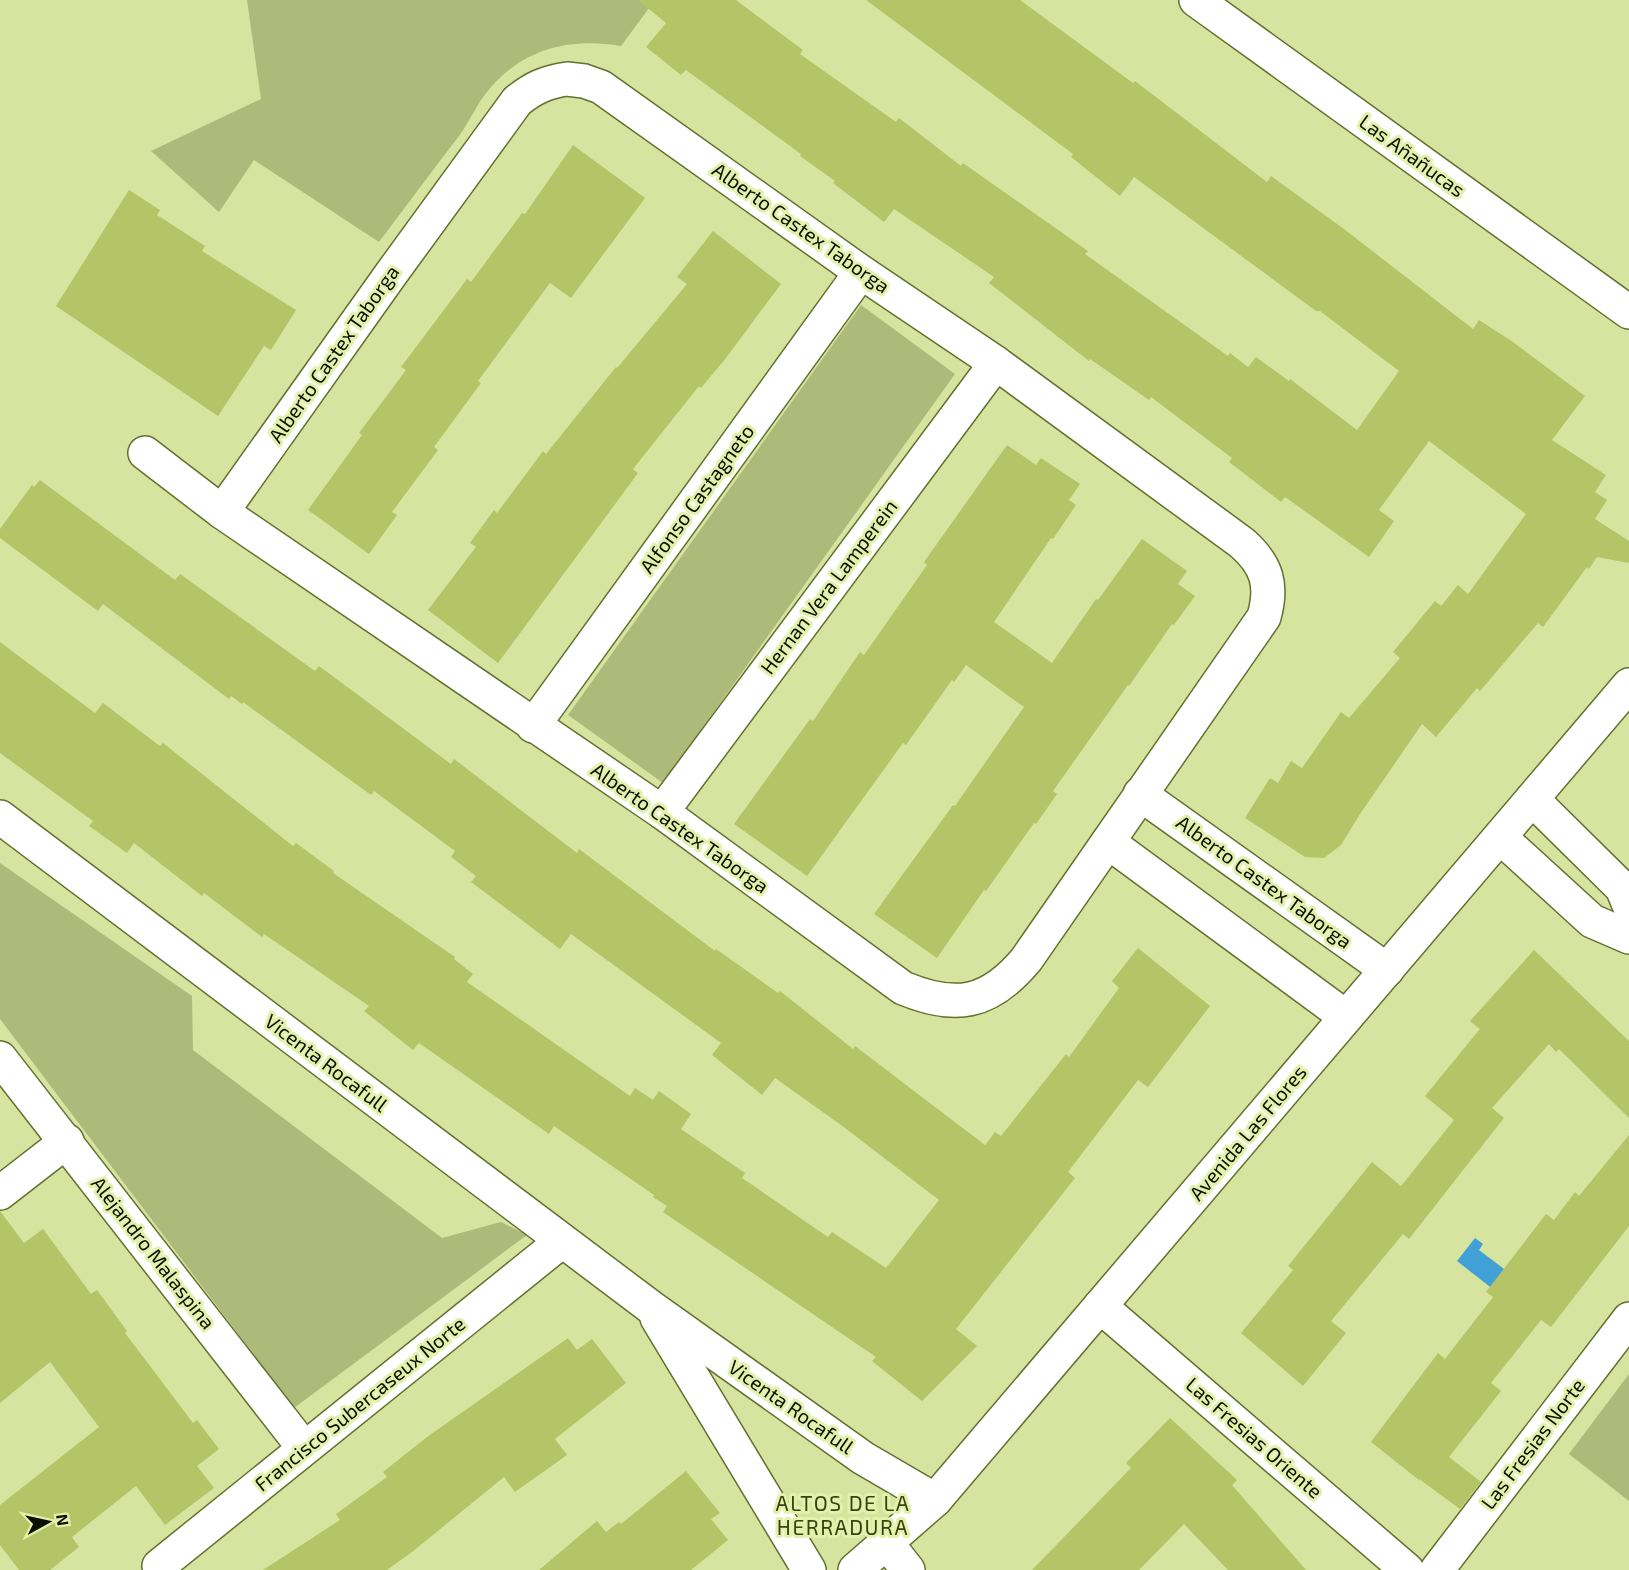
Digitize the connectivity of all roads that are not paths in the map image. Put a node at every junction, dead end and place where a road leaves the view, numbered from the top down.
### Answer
1 (1196, 0) edge
2 (861, 272) junction
3 (1629, 312) edge
4 (996, 363) junction
5 (145, 453) dead end
6 (222, 512) junction
7 (1629, 685) edge
8 (533, 726) junction
9 (1140, 794) junction
10 (1532, 799) junction
11 (662, 812) junction
12 (0, 817) edge
13 (1500, 837) junction
14 (1108, 842) junction
15 (1629, 905) edge
16 (1629, 937) edge
17 (1387, 970) junction
18 (1346, 1017) junction
19 (0, 1058) edge
20 (67, 1141) junction
21 (0, 1193) edge
22 (562, 1241) junction
23 (1100, 1306) junction
24 (652, 1308) junction
25 (1629, 1319) edge
26 (304, 1448) junction
27 (935, 1500) junction
28 (886, 1542) junction
29 (159, 1566) dead end
30 (809, 1570) edge
31 (855, 1570) edge
32 (908, 1570) edge
33 (1407, 1570) edge
34 (1437, 1570) edge

1 - 3 street, Las Añañucas
2 - 4 street, Alberto Castex Taborga
2 - 6 street, Alberto Castex Taborga
2 - 8 street, Alfonso Castagneto
4 - 9 street, Alberto Castex Taborga
4 - 11 street, Hernan Vera Lamperein
5 - 6 street, Alberto Castex Taborga
6 - 8 street, Alberto Castex Taborga
7 - 10 street, Avenida Las Flores
8 - 11 street, Alberto Castex Taborga
9 - 14 street, Alberto Castex Taborga
9 - 17 street, Alberto Castex Taborga
10 - 13 street, Avenida Las Flores
10 - 15 street
11 - 14 street, Alberto Castex Taborga
12 - 22 street, Vicenta Rocafull
13 - 16 street
13 - 17 street, Avenida Las Flores
14 - 18 street
17 - 18 street, Avenida Las Flores
18 - 23 street, Avenida Las Flores
19 - 20 street, Alejandro Malaspina
20 - 21 street
20 - 26 street, Alejandro Malaspina
22 - 24 street, Vicenta Rocafull
22 - 26 street, Francisco Subercaseux Norte
23 - 27 street, Avenida Las Flores
23 - 33 street, Las Fresias Oriente
24 - 27 street, Vicenta Rocafull
24 - 30 street, Vicenta Rocafull
25 - 34 street, Las Fresias Norte
26 - 29 street, Francisco Subercaseux Norte
27 - 28 street, Avenida Las Flores
28 - 31 street, Avenida Las Flores
28 - 32 street

